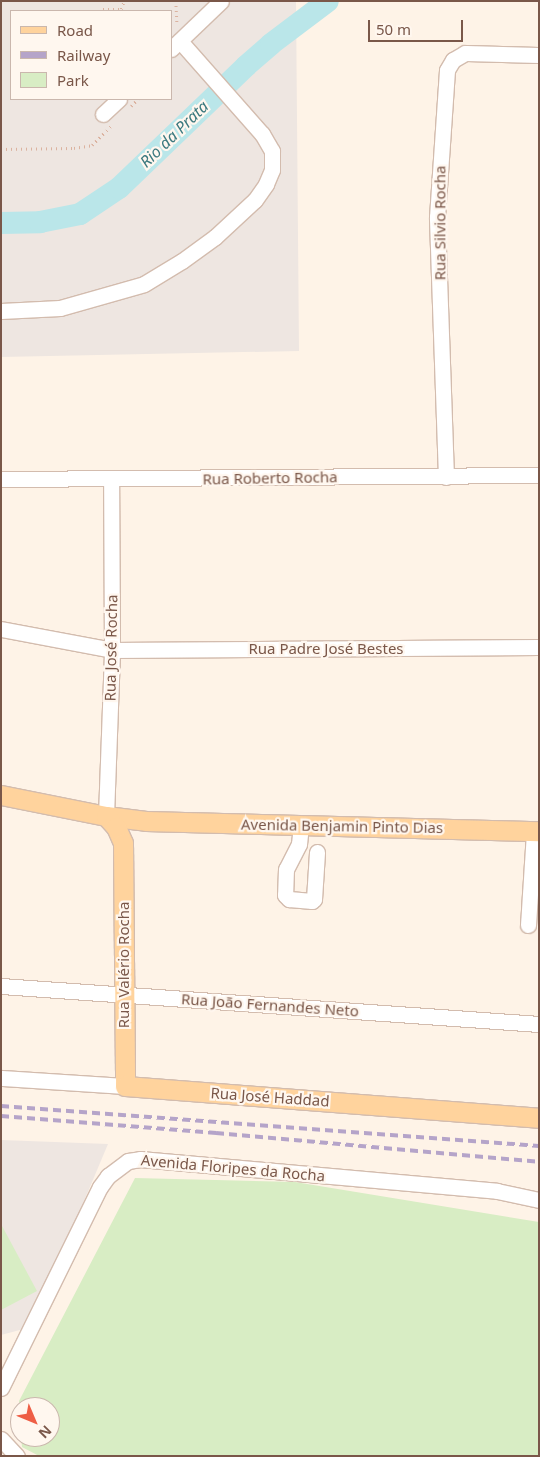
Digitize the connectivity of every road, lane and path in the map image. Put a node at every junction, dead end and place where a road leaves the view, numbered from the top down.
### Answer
1 (124, 1) edge
2 (176, 1) edge
3 (221, 1) edge
4 (103, 9) dead end
5 (176, 40) edge
6 (539, 54) edge
7 (135, 100) edge
8 (122, 105) edge
9 (108, 119) joint
10 (1, 149) edge
11 (1, 311) edge
12 (539, 475) edge
13 (446, 477) junction
14 (1, 479) edge
15 (111, 480) junction
16 (1, 629) edge
17 (539, 647) edge
18 (112, 650) junction
19 (1, 795) edge
20 (106, 816) junction
21 (146, 821) junction
22 (301, 825) junction
23 (536, 831) edge
24 (123, 843) junction
25 (317, 852) dead end
26 (528, 925) dead end
27 (1, 986) edge
28 (124, 995) junction
29 (539, 1024) edge
30 (1, 1078) edge
31 (125, 1086) junction
32 (539, 1118) edge
33 (539, 1200) edge
34 (1, 1388) edge
35 (1, 1439) edge
36 (17, 1456) edge

1 - 4 path
2 - 5 path
3 - 5 street
5 - 11 street
6 - 13 street, Rua Silvio Rocha
7 - 8 path
8 - 9 street
9 - 10 path
12 - 13 street, Rua Roberto Rocha
13 - 15 street, Rua Roberto Rocha
14 - 15 street, Rua Roberto Rocha
15 - 18 street, Rua José Rocha
16 - 18 street
17 - 18 street, Rua Padre José Bestes
18 - 20 street, Rua José Rocha
19 - 20 main road, Avenida Benjamin Pinto Dias
20 - 21 main road, Avenida Benjamin Pinto Dias
20 - 24 main road
21 - 22 main road, Avenida Benjamin Pinto Dias
21 - 24 main road
22 - 23 main road, Avenida Benjamin Pinto Dias
22 - 25 street
23 - 26 street
24 - 28 main road, Rua Valério Rocha
27 - 28 street, Rua João Fernandes Neto
28 - 29 street, Rua João Fernandes Neto
28 - 31 main road, Rua Valério Rocha
30 - 31 street, Rua José Haddad
31 - 32 main road, Rua José Haddad
33 - 34 street, Avenida Floripes da Rocha
35 - 36 street

